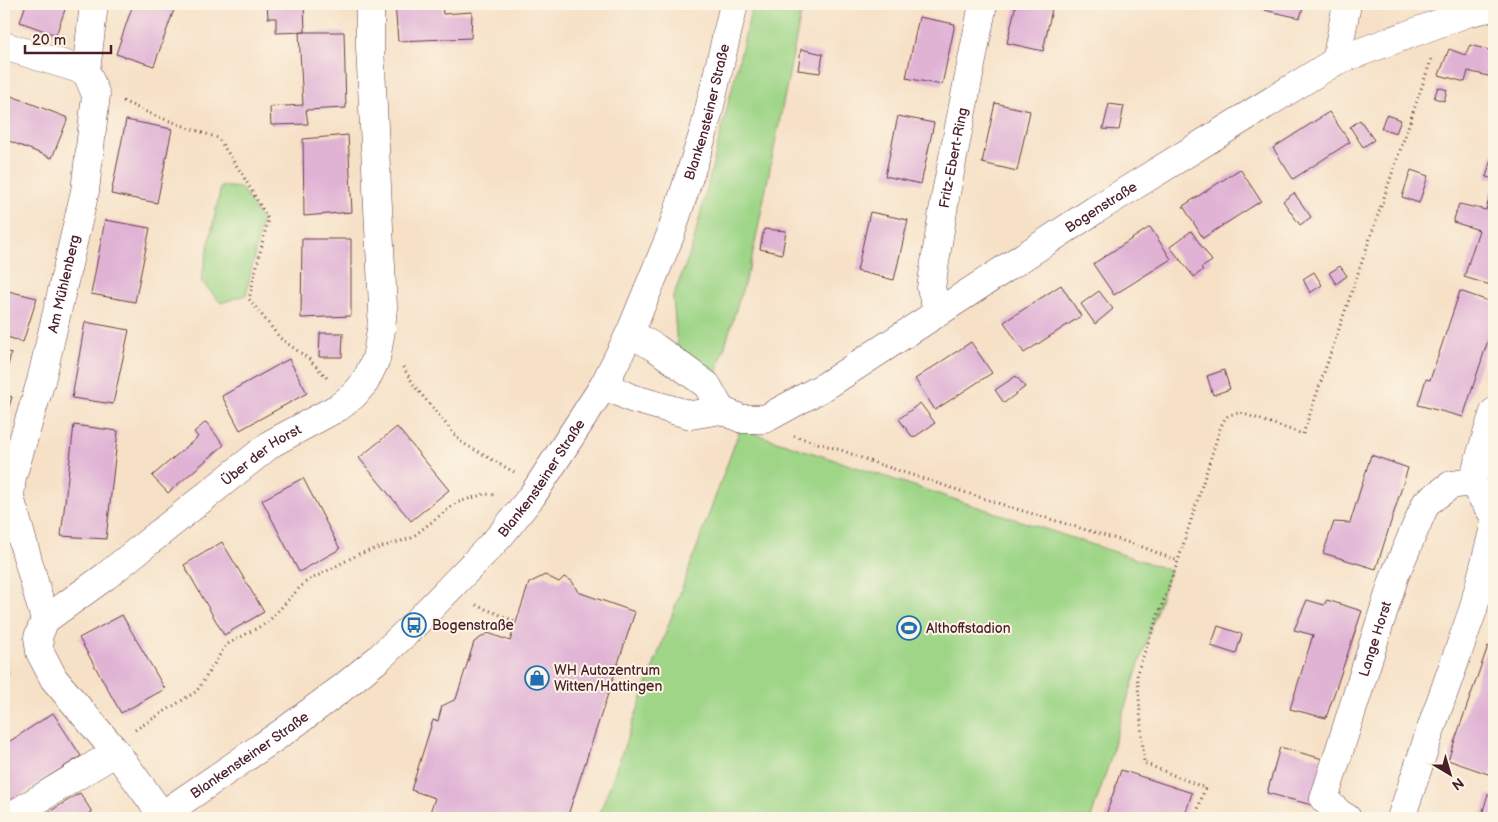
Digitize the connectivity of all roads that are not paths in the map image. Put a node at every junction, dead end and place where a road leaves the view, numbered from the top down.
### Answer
1 (94, 4) edge
2 (370, 4) edge
3 (734, 4) edge
4 (982, 4) edge
5 (1346, 4) edge
6 (1494, 7) edge
7 (4, 46) edge
8 (1336, 61) junction
9 (91, 83) junction
10 (938, 314) junction
11 (630, 333) junction
12 (604, 385) junction
13 (721, 410) junction
14 (1494, 412) edge
15 (1472, 482) junction
16 (7, 496) edge
17 (1494, 516) edge
18 (1494, 527) edge
19 (46, 620) junction
20 (116, 752) junction
21 (160, 817) edge
22 (8, 818) edge
23 (1347, 818) edge
24 (1402, 818) edge

1 - 9 street, Am Mühlenberg
2 - 19 street, Über der Horst
3 - 11 street, Blankensteiner Straße
4 - 10 street, Fritz-Ebert-Ring
5 - 8 street
6 - 8 street, Bogenstraße
7 - 9 street
8 - 10 street, Bogenstraße
9 - 16 street, Am Mühlenberg
10 - 13 street, Bogenstraße
11 - 12 street, Blankensteiner Straße
11 - 13 street
12 - 13 street
12 - 21 street, Blankensteiner Straße
14 - 15 street
15 - 17 street
15 - 23 street, Lange Horst
16 - 19 street, Am Mühlenberg
18 - 24 street
19 - 20 street
20 - 21 street
20 - 22 street

